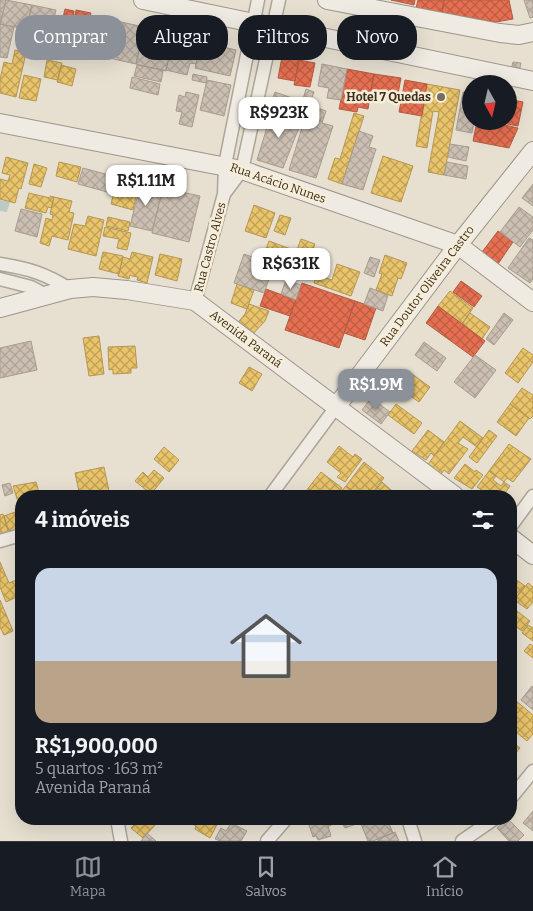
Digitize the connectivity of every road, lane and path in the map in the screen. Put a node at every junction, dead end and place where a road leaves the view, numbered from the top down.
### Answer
1 (143, 0) edge
2 (258, 0) edge
3 (279, 0) edge
4 (327, 0) edge
5 (255, 15) edge
6 (276, 15) edge
7 (238, 20) edge
8 (528, 36) edge
9 (327, 37) edge
10 (249, 60) edge
11 (264, 60) edge
12 (532, 81) edge
13 (0, 123) edge
14 (533, 151) edge
15 (234, 167) junction
16 (458, 245) junction
17 (0, 264) edge
18 (0, 279) edge
19 (70, 289) junction
20 (46, 295) junction
21 (195, 301) junction
22 (533, 302) edge
23 (0, 308) edge
24 (336, 407) junction
25 (274, 490) edge
26 (447, 490) edge
27 (533, 496) edge
28 (517, 518) edge
29 (15, 537) edge
30 (0, 541) edge
31 (517, 543) edge
32 (533, 555) edge
33 (533, 771) edge
34 (517, 791) edge
35 (118, 825) edge
36 (281, 825) edge
37 (410, 825) edge
38 (485, 825) edge
39 (121, 841) edge
40 (267, 841) edge
41 (415, 841) edge
42 (462, 841) edge

1 - 7 street
2 - 5 street, Rua Castro Alves
3 - 6 street, Rua Castro Alves
4 - 8 street
9 - 12 street
10 - 15 street, Rua Castro Alves
11 - 15 street, Rua Castro Alves
13 - 15 street, Rua Acácio Nunes
14 - 16 street, Rua Doutor Oliveira Castro
15 - 16 street, Rua Acácio Nunes
15 - 21 street, Rua Castro Alves
16 - 22 street, Rua Acácio Nunes
16 - 24 street, Rua Doutor Oliveira Castro
17 - 19 street
18 - 20 street
19 - 20 street, Avenida Paraná
19 - 21 street, Avenida Paraná
20 - 23 street, Avenida Paraná
21 - 24 street, Avenida Paraná
24 - 25 street, Rua Doutor Oliveira Castro
24 - 26 street, Avenida Paraná
27 - 28 street
29 - 30 street
31 - 32 street
33 - 34 street
35 - 39 street
36 - 40 street
37 - 41 street
38 - 42 street

